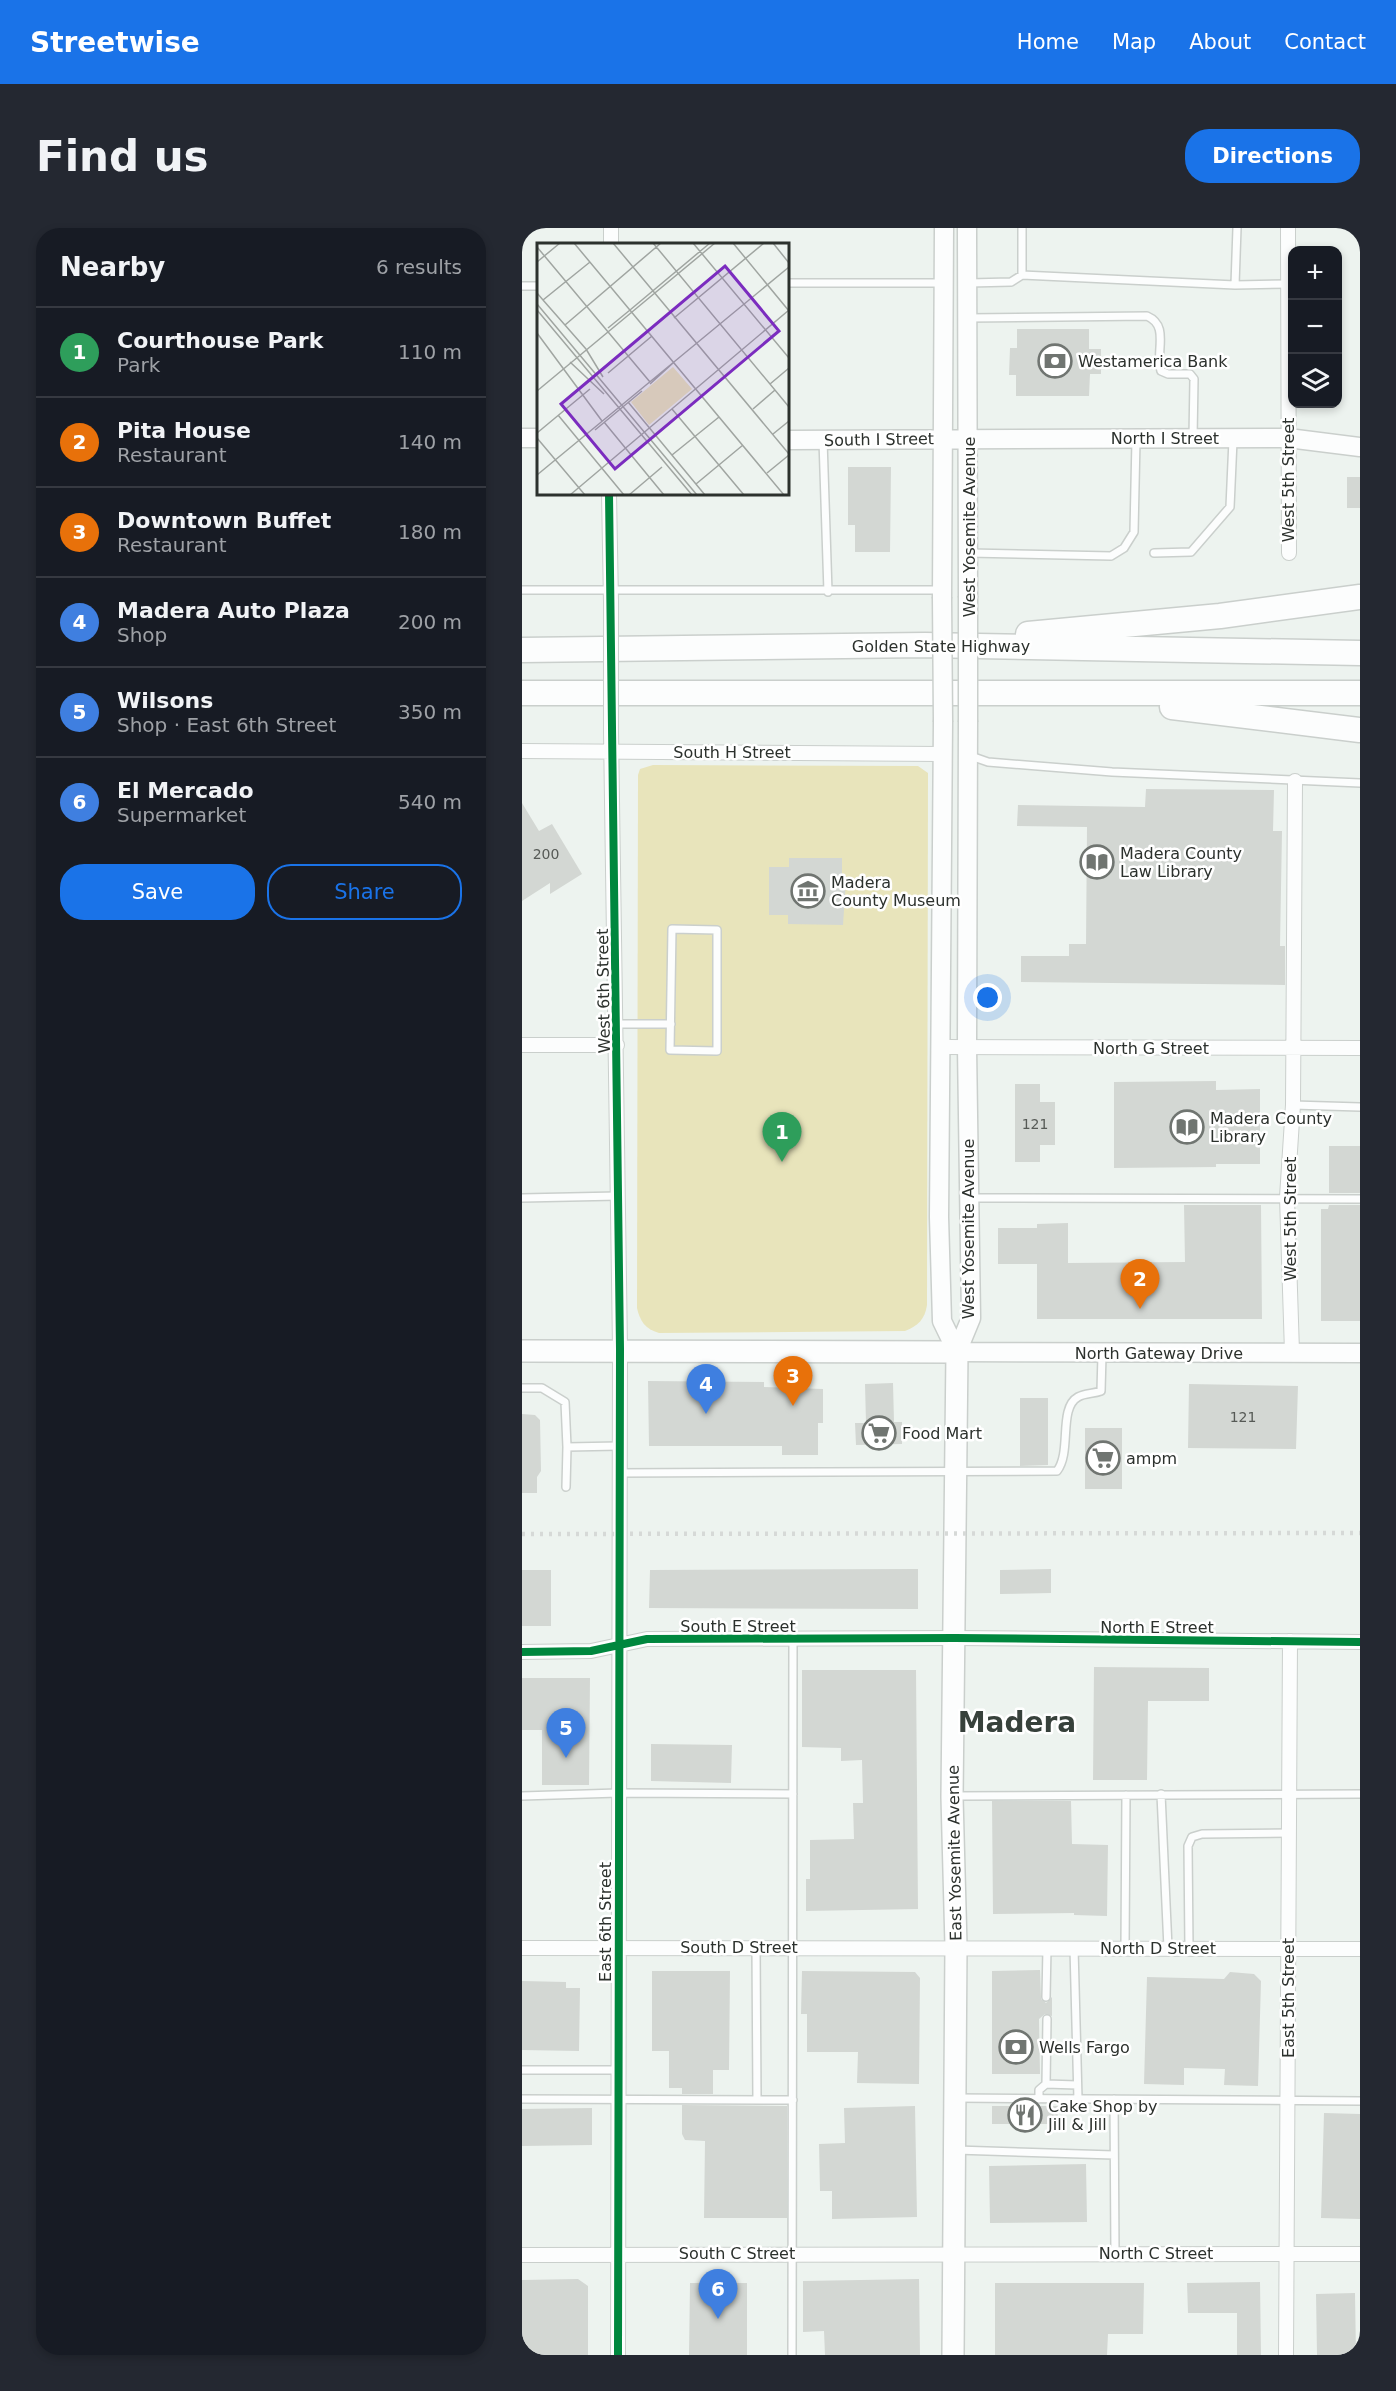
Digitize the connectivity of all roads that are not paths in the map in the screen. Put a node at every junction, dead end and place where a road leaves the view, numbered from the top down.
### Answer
1 (611, 228) edge
2 (944, 228) edge
3 (967, 228) edge
4 (1022, 228) edge
5 (1237, 228) edge
6 (1288, 228) edge
7 (610, 243) edge
8 (1288, 246) edge
9 (1022, 275) junction
10 (789, 283) edge
11 (944, 283) junction
12 (968, 283) junction
13 (1288, 284) edge
14 (1235, 285) junction
15 (1288, 300) edge
16 (968, 318) junction
17 (941, 438) junction
18 (969, 438) junction
19 (1136, 438) junction
20 (1193, 438) junction
21 (1233, 438) junction
22 (1288, 438) junction
23 (789, 440) edge
24 (823, 440) junction
25 (1360, 447) edge
26 (609, 495) edge
27 (1154, 553) dead end
28 (1289, 553) dead end
29 (969, 554) junction
30 (522, 590) edge
31 (828, 592) junction
32 (942, 593) junction
33 (611, 596) junction
34 (1360, 597) edge
35 (925, 645) junction
36 (522, 650) edge
37 (1360, 653) edge
38 (522, 693) edge
39 (1360, 693) edge
40 (1072, 695) junction
41 (1360, 730) edge
42 (522, 751) edge
43 (611, 751) junction
44 (941, 754) junction
45 (968, 755) junction
46 (1295, 781) junction
47 (1360, 783) edge
48 (617, 1024) junction
49 (670, 1024) junction
50 (522, 1045) edge
51 (617, 1045) junction
52 (942, 1047) junction
53 (967, 1047) junction
54 (1360, 1048) edge
55 (1292, 1049) junction
56 (1293, 1105) junction
57 (1360, 1107) edge
58 (618, 1196) junction
59 (1287, 1197) junction
60 (522, 1198) edge
61 (969, 1198) junction
62 (1360, 1199) edge
63 (620, 1349) junction
64 (522, 1351) edge
65 (957, 1352) junction
66 (1292, 1352) junction
67 (1360, 1353) edge
68 (1102, 1354) junction
69 (522, 1388) edge
70 (619, 1446) junction
71 (567, 1447) junction
72 (619, 1473) junction
73 (955, 1474) junction
74 (566, 1487) dead end
75 (619, 1489) joint
76 (955, 1638) junction
77 (793, 1640) junction
78 (1290, 1641) junction
79 (1360, 1642) edge
80 (619, 1644) junction
81 (522, 1652) edge
82 (618, 1793) junction
83 (1289, 1793) junction
84 (793, 1794) junction
85 (1161, 1794) junction
86 (1360, 1794) edge
87 (1125, 1795) junction
88 (522, 1796) edge
89 (952, 1797) junction
90 (1289, 1833) junction
91 (618, 1946) junction
92 (956, 1946) junction
93 (756, 1947) junction
94 (792, 1947) junction
95 (522, 1948) edge
96 (1047, 1948) junction
97 (1074, 1948) junction
98 (1125, 1948) junction
99 (1168, 1948) junction
100 (1188, 1948) junction
101 (1288, 1948) junction
102 (1360, 1948) edge
103 (1045, 1994) dead end
104 (1045, 2019) dead end
105 (522, 2070) edge
106 (618, 2070) junction
107 (1046, 2084) junction
108 (1077, 2085) junction
109 (954, 2098) junction
110 (522, 2099) edge
111 (618, 2099) junction
112 (1039, 2099) junction
113 (1078, 2099) junction
114 (1114, 2099) junction
115 (757, 2100) junction
116 (794, 2100) junction
117 (1287, 2100) junction
118 (1360, 2101) edge
119 (954, 2150) junction
120 (1114, 2155) junction
121 (794, 2253) junction
122 (1286, 2253) junction
123 (522, 2254) edge
124 (618, 2254) junction
125 (953, 2254) junction
126 (1115, 2254) junction
127 (1360, 2254) edge
128 (618, 2355) edge
129 (792, 2355) edge
130 (953, 2355) edge
131 (1286, 2355) edge

1 - 7 street
2 - 11 main road, West Yosemite Avenue
3 - 12 main road, West Yosemite Avenue
4 - 9 lane
5 - 14 lane
6 - 8 street, West 5th Street
9 - 12 lane
9 - 14 lane
10 - 11 lane
11 - 17 main road, West Yosemite Avenue
12 - 16 main road, West Yosemite Avenue
13 - 14 lane
15 - 22 street, West 5th Street
16 - 18 main road, West Yosemite Avenue
16 - 20 lane
17 - 18 main road, South I Street
17 - 24 main road, South I Street
17 - 32 main road, West Yosemite Avenue
18 - 19 main road, North I Street
18 - 29 main road, West Yosemite Avenue
19 - 20 main road, North I Street
19 - 29 lane
20 - 21 main road, North I Street
21 - 22 main road, North I Street
21 - 27 lane
22 - 25 main road, North I Street
22 - 28 street, West 5th Street
23 - 24 main road, South I Street
24 - 31 lane
26 - 33 street, West 6th Street
29 - 45 main road, West Yosemite Avenue, bridge
30 - 33 lane
31 - 32 lane
31 - 33 lane
32 - 44 main road, West Yosemite Avenue, bridge
33 - 43 street, West 6th Street, bridge
34 - 35 highway
35 - 36 highway, Golden State Highway
35 - 37 highway, Golden State Highway
38 - 40 highway
39 - 40 highway
40 - 41 highway
42 - 43 street, South H Street
43 - 44 street, South H Street
43 - 48 street, West 6th Street
44 - 45 main road
44 - 52 main road, West Yosemite Avenue
45 - 46 lane
45 - 53 main road, West Yosemite Avenue
46 - 47 lane
46 - 55 street, West 5th Street
48 - 49 lane
48 - 51 street, West 6th Street
49 - 49 lane
50 - 51 street
51 - 58 street, West 6th Street
52 - 53 street, North G Street
52 - 65 main road, West Yosemite Avenue
53 - 55 street, North G Street
53 - 61 main road, West Yosemite Avenue
54 - 55 street, North G Street
55 - 56 street, West 5th Street
56 - 57 lane
56 - 59 street, West 5th Street
58 - 60 lane
58 - 63 street, West 6th Street
59 - 61 lane
59 - 62 lane
59 - 66 street, West 5th Street
61 - 65 main road, West Yosemite Avenue
63 - 64 main road
63 - 65 main road
63 - 70 street, West 6th Street
65 - 68 main road, North Gateway Drive
65 - 73 main road, East Yosemite Avenue
66 - 67 main road, North Gateway Drive
66 - 68 main road, North Gateway Drive
68 - 73 lane
69 - 71 lane
70 - 71 lane
70 - 72 street, West 6th Street
71 - 74 lane
72 - 73 lane
72 - 75 street, West 6th Street
73 - 76 main road, East Yosemite Avenue
75 - 80 street, East 6th Street
76 - 77 street, South E Street
76 - 78 street, North E Street
76 - 89 main road, East Yosemite Avenue
77 - 80 street, South E Street
77 - 84 lane
78 - 79 street, North E Street
78 - 83 street, East 5th Street
80 - 81 street, South E Street
80 - 82 street, East 6th Street
82 - 84 lane
82 - 88 lane
82 - 91 street, East 6th Street
83 - 85 lane
83 - 86 lane
83 - 90 street, East 5th Street
84 - 94 lane
85 - 87 lane
85 - 99 lane
87 - 89 lane
87 - 98 lane
89 - 92 main road, East Yosemite Avenue
90 - 100 lane
90 - 101 street, East 5th Street
91 - 93 street, South D Street
91 - 95 street, South D Street
91 - 106 street, East 6th Street
92 - 94 street, South D Street
92 - 96 street, North D Street
92 - 109 main road, East Yosemite Avenue
93 - 94 street, South D Street
93 - 115 lane
94 - 116 lane
96 - 97 street, North D Street
96 - 103 lane
97 - 98 street, North D Street
97 - 108 lane
98 - 99 street, North D Street
99 - 100 street, North D Street
100 - 101 street, North D Street
101 - 102 street, North D Street
101 - 117 street, East 5th Street
104 - 107 lane
105 - 106 lane
106 - 111 street, East 6th Street
107 - 108 lane
107 - 112 lane
108 - 113 lane
109 - 112 lane
109 - 119 main road, East Yosemite Avenue
110 - 111 lane
111 - 115 lane
111 - 124 street, East 6th Street
112 - 113 lane
113 - 114 lane
114 - 117 lane
114 - 120 lane
115 - 116 lane
116 - 121 lane
117 - 118 lane
117 - 122 street, East 5th Street
119 - 120 lane
119 - 125 main road, East Yosemite Avenue
120 - 126 lane
121 - 124 street, South C Street
121 - 125 street, South C Street
121 - 129 lane
122 - 126 street, North C Street
122 - 127 street, North C Street
122 - 131 street, East 5th Street
123 - 124 street, South C Street
124 - 128 street, East 6th Street
125 - 126 street, North C Street
125 - 130 main road, East Yosemite Avenue

